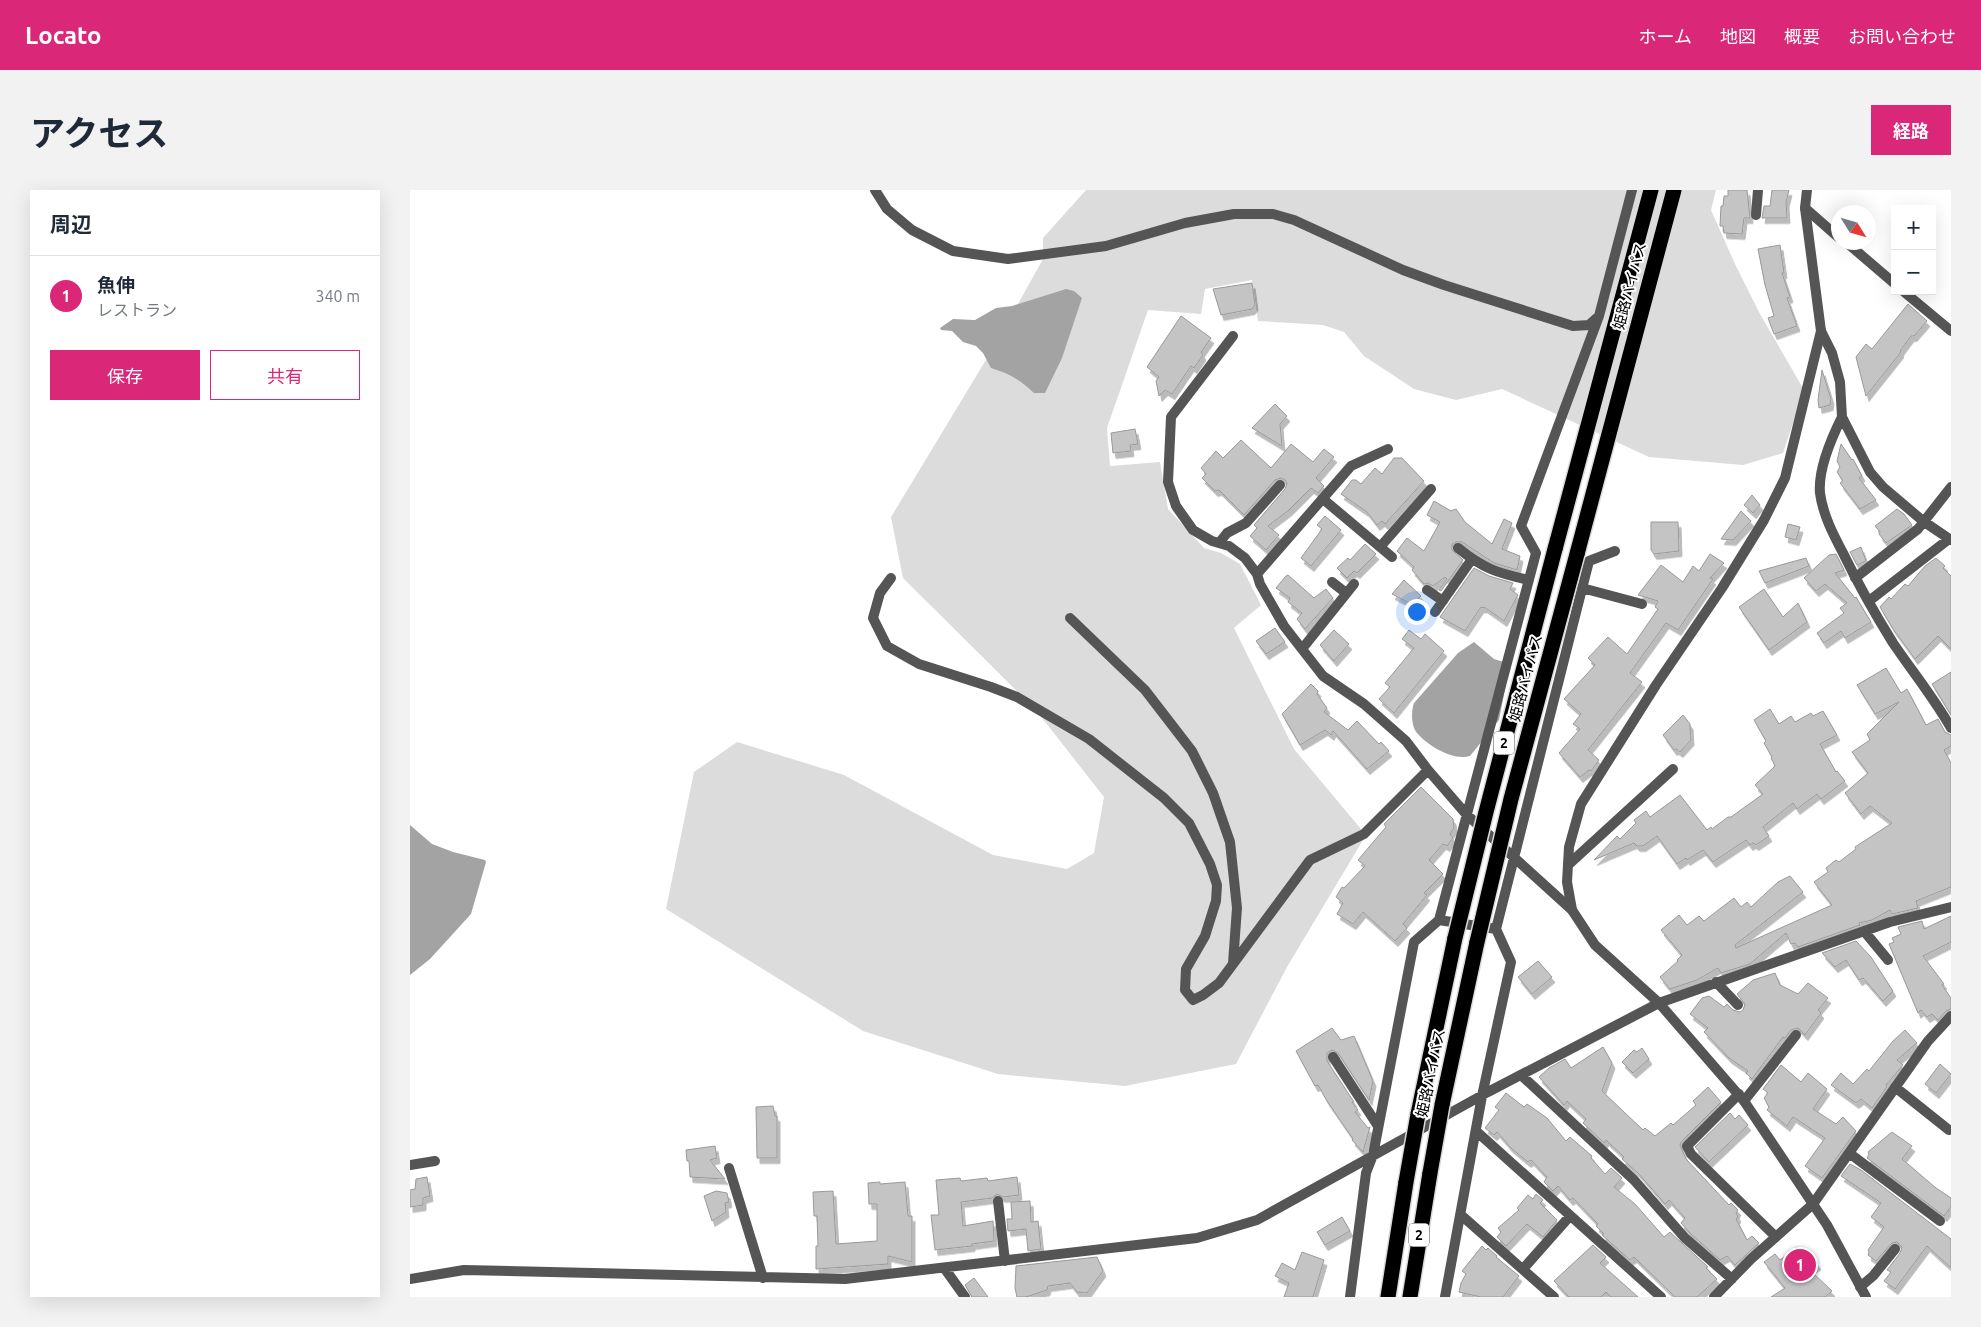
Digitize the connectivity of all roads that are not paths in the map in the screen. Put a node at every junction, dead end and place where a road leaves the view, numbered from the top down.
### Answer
1 (875, 190) edge
2 (1632, 190) edge
3 (1651, 190) edge
4 (1674, 190) edge
5 (1758, 190) edge
6 (1807, 190) edge
7 (1805, 208) junction
8 (1756, 216) dead end
9 (1831, 230) edge
10 (1855, 250) edge
11 (1891, 281) edge
12 (1908, 295) edge
13 (1599, 316) junction
14 (1821, 331) junction
15 (1951, 331) edge
16 (1234, 336) dead end
17 (1842, 417) junction
18 (1388, 449) dead end
19 (1280, 485) dead end
20 (1951, 487) edge
21 (1431, 489) dead end
22 (1322, 499) junction
23 (1923, 521) junction
24 (1950, 540) edge
25 (1219, 543) junction
26 (1380, 547) junction
27 (1458, 548) dead end
28 (1615, 551) dead end
29 (1392, 556) dead end
30 (1472, 560) junction
31 (1257, 574) junction
32 (891, 578) dead end
33 (1855, 578) junction
34 (1529, 580) junction
35 (1332, 582) dead end
36 (1354, 584) dead end
37 (1582, 588) junction
38 (1427, 590) dead end
39 (1346, 593) junction
40 (1443, 601) junction
41 (1869, 601) junction
42 (1642, 604) dead end
43 (1435, 612) dead end
44 (1070, 618) dead end
45 (1302, 649) junction
46 (1951, 728) edge
47 (1673, 769) dead end
48 (1428, 770) junction
49 (1466, 814) junction
50 (1515, 860) junction
51 (1568, 865) junction
52 (1951, 907) edge
53 (1572, 910) junction
54 (1439, 920) junction
55 (1496, 929) junction
56 (1864, 931) junction
57 (1888, 960) dead end
58 (1233, 964) junction
59 (1716, 982) junction
60 (1659, 1003) junction
61 (1738, 1005) dead end
62 (1951, 1016) edge
63 (1796, 1035) dead end
64 (1333, 1057) dead end
65 (1520, 1075) junction
66 (1895, 1087) junction
67 (1482, 1096) junction
68 (1742, 1098) junction
69 (1378, 1126) junction
70 (1949, 1130) dead end
71 (1476, 1131) junction
72 (1849, 1153) junction
73 (1373, 1154) junction
74 (435, 1161) dead end
75 (410, 1165) edge
76 (730, 1168) dead end
77 (998, 1201) dead end
78 (1813, 1204) junction
79 (1462, 1215) junction
80 (1570, 1216) junction
81 (1940, 1222) dead end
82 (1776, 1237) junction
83 (1895, 1249) dead end
84 (1005, 1261) junction
85 (945, 1269) junction
86 (1523, 1269) junction
87 (763, 1278) junction
88 (410, 1279) edge
89 (1732, 1279) junction
90 (1860, 1287) junction
91 (965, 1297) edge
92 (1350, 1297) edge
93 (1388, 1297) edge
94 (1410, 1297) edge
95 (1445, 1297) edge
96 (1554, 1297) edge
97 (1661, 1297) edge
98 (1714, 1297) edge
99 (1866, 1297) edge

1 - 13 street
2 - 13 street
3 - 93 highway, 姫路バイパス / 2, bridge
4 - 94 highway, 姫路バイパス / 2, bridge
5 - 8 street
6 - 7 street
7 - 9 street
7 - 14 street
10 - 11 street
12 - 15 street
13 - 34 street
14 - 17 street
14 - 51 street
16 - 25 street
17 - 23 street
17 - 33 street
18 - 22 street
19 - 25 street
20 - 23 street
21 - 26 street
22 - 26 street
22 - 31 street
23 - 24 street
23 - 33 street
24 - 41 street
25 - 31 street
26 - 29 street
27 - 30 street
28 - 37 street
30 - 34 street
30 - 40 street
31 - 45 street
32 - 58 street
33 - 41 street
34 - 49 street
35 - 39 street
36 - 39 street
37 - 42 street
37 - 50 street
38 - 40 street
39 - 45 street
40 - 43 street
41 - 46 street
44 - 58 street
45 - 48 street
47 - 51 street
48 - 49 street
48 - 58 street
49 - 50 street
49 - 54 street
50 - 53 street
50 - 55 street
51 - 53 street
52 - 56 street
53 - 60 street
54 - 55 street
54 - 69 street
55 - 67 street
56 - 57 street
56 - 59 street
59 - 60 street
59 - 61 street
60 - 65 street
60 - 68 street
62 - 66 street
63 - 68 street
64 - 69 street
65 - 67 street
65 - 89 street
66 - 70 street
66 - 72 street
67 - 71 street
67 - 73 street
68 - 78 street
68 - 82 street
69 - 73 street
71 - 79 street
71 - 80 street
72 - 78 street
72 - 81 street
73 - 84 street
73 - 92 street
74 - 75 street
76 - 87 street
77 - 84 street
78 - 82 street
78 - 90 street
79 - 86 street
79 - 95 street
80 - 86 street
80 - 97 street
82 - 89 street
83 - 90 street
84 - 85 street
85 - 87 street
85 - 91 street
86 - 96 street
87 - 88 street
89 - 98 street
90 - 99 street

